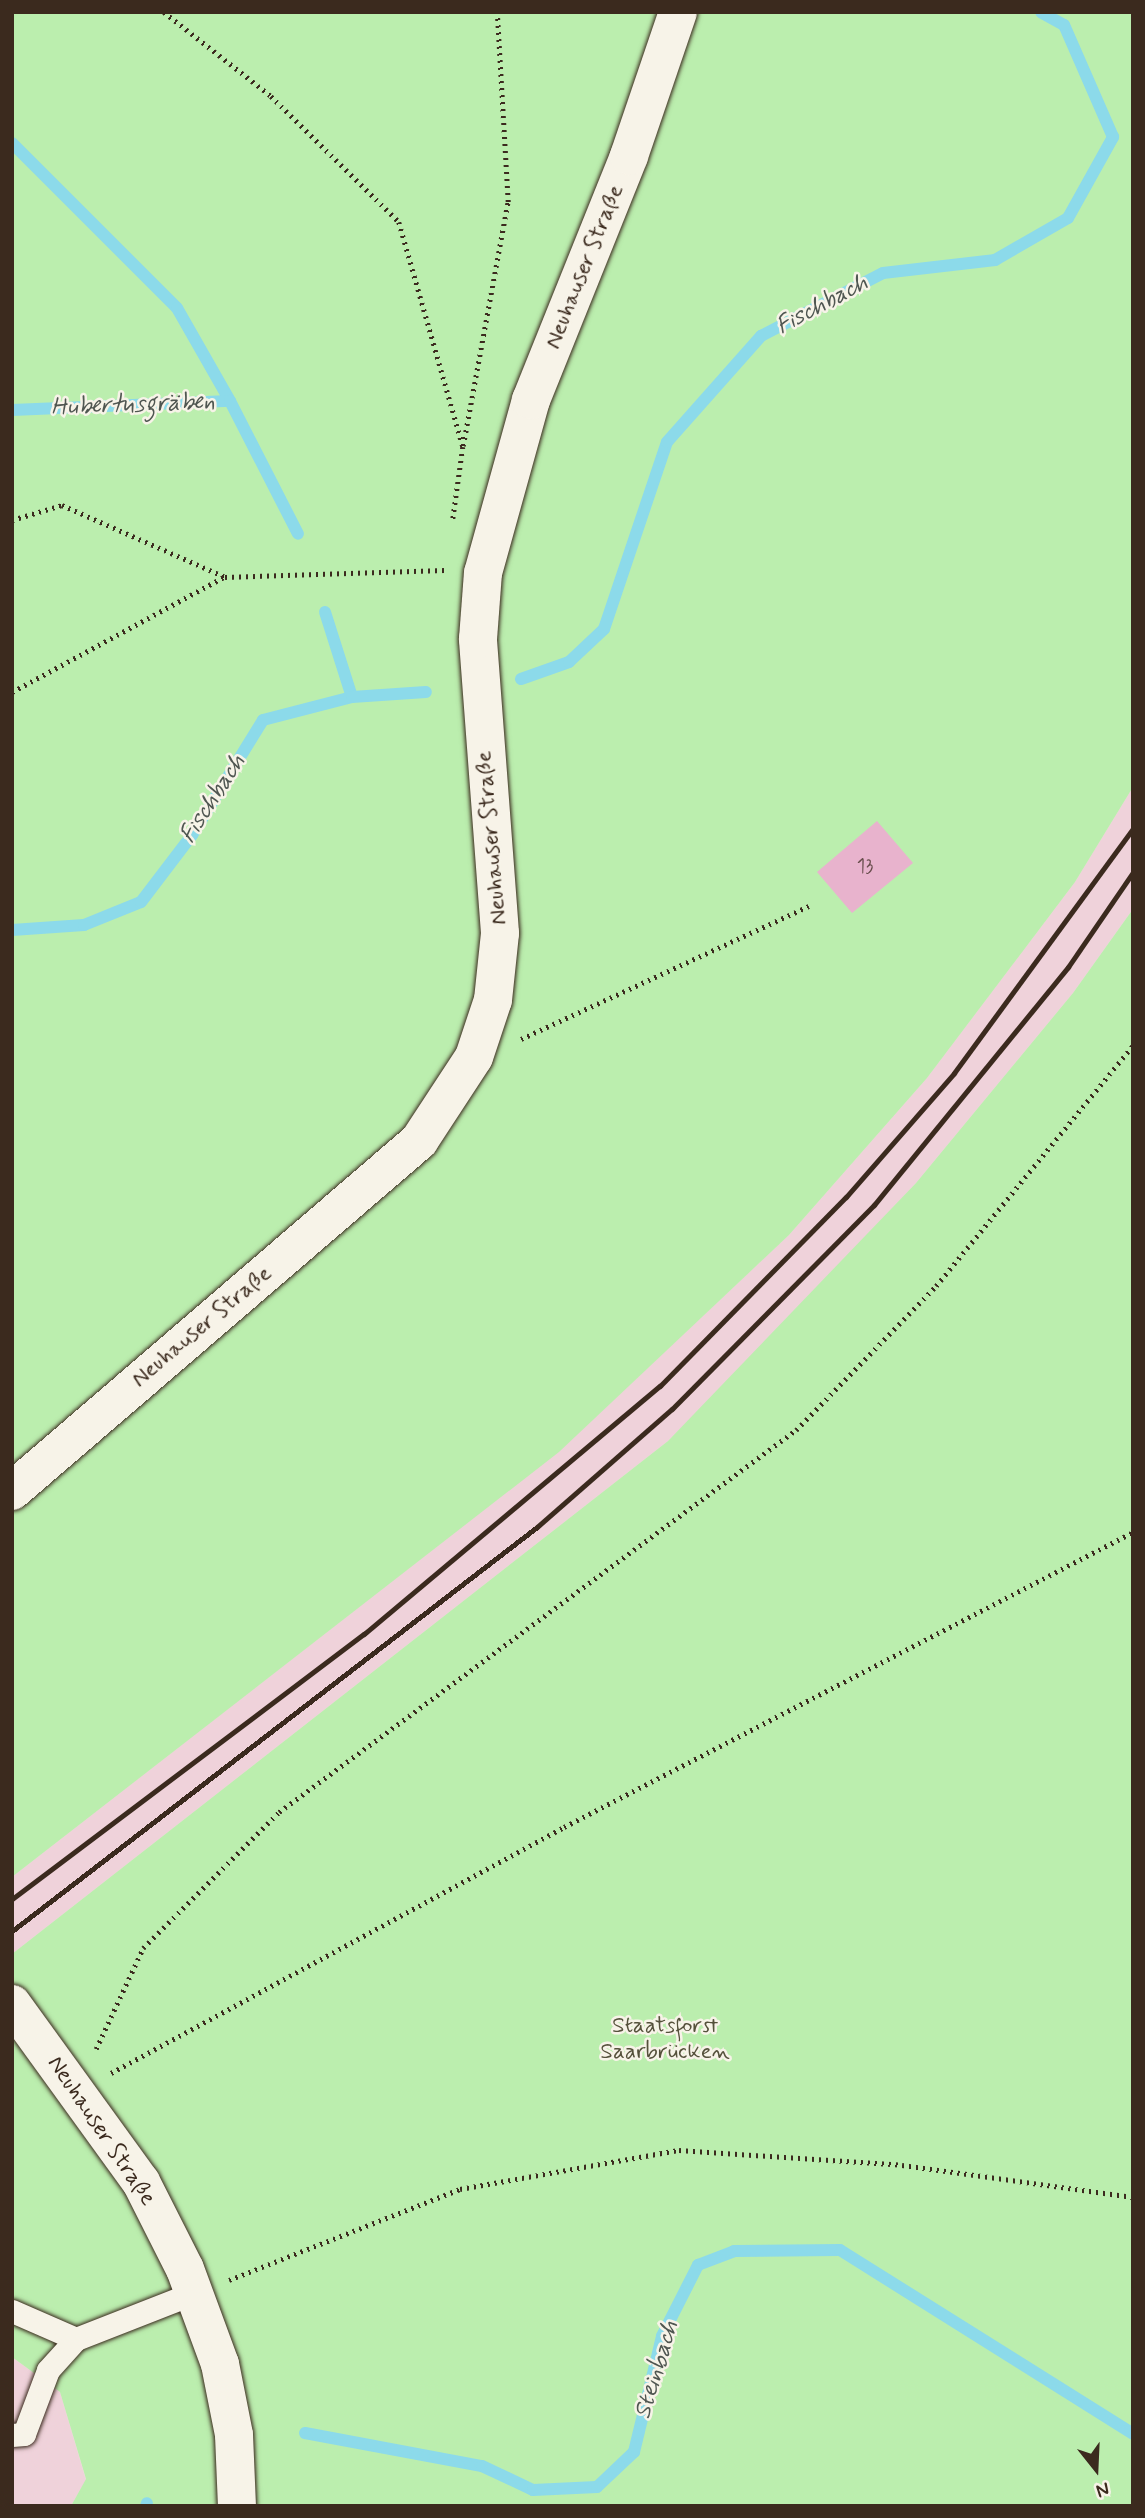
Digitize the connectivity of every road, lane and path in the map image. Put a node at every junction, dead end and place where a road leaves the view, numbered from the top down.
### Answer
1 (164, 12) edge
2 (498, 12) edge
3 (678, 12) edge
4 (463, 447) junction
5 (12, 520) edge
6 (451, 532) dead end
7 (447, 558) dead end
8 (225, 577) junction
9 (12, 692) edge
10 (809, 906) dead end
11 (561, 1025) dead end
12 (1133, 1045) edge
13 (12, 1491) edge
14 (1133, 1532) edge
15 (12, 2004) edge
16 (77, 2093) junction
17 (1133, 2197) edge
18 (260, 2269) dead end
19 (196, 2292) junction
20 (12, 2312) edge
21 (76, 2339) junction
22 (12, 2435) edge
23 (237, 2506) edge

1 - 4 path
2 - 4 path
3 - 13 main road, Neuhauser Straße
4 - 6 path
5 - 8 path
7 - 8 path
8 - 9 path
10 - 11 path
12 - 16 path
14 - 16 path
15 - 16 main road, Neuhauser Straße
16 - 19 main road, Neuhauser Straße
17 - 18 path
19 - 21 lane
19 - 23 main road, Neuhauser Straße
20 - 21 lane
21 - 22 lane

